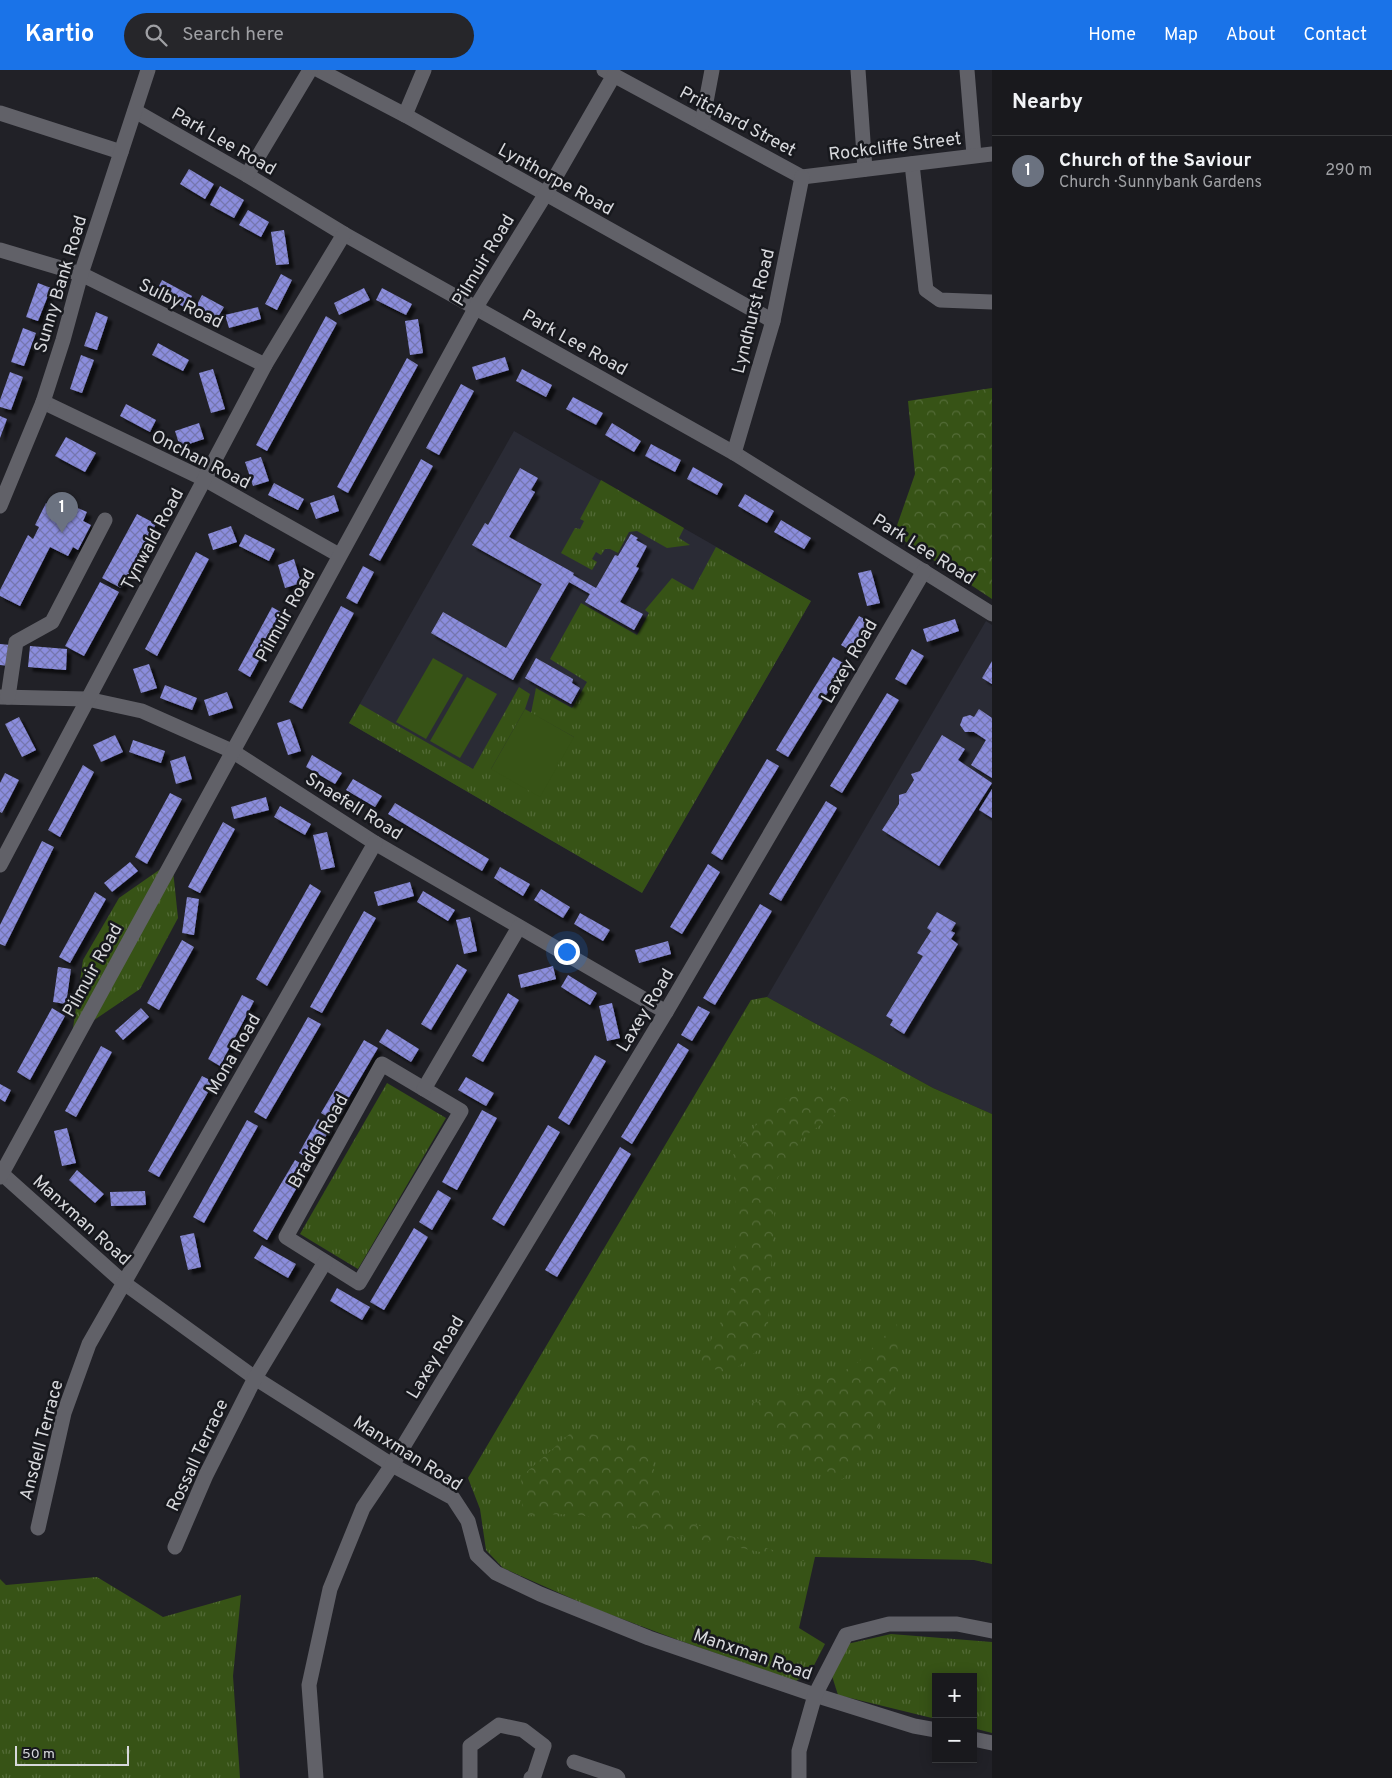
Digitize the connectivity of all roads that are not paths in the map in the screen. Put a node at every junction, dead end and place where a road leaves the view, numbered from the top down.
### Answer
1 (148, 70) edge
2 (310, 70) edge
3 (319, 70) edge
4 (424, 70) edge
5 (712, 70) edge
6 (858, 70) edge
7 (967, 70) edge
8 (609, 73) edge
9 (135, 111) junction
10 (0, 113) edge
11 (405, 115) junction
12 (702, 123) junction
13 (121, 152) junction
14 (992, 154) edge
15 (974, 155) junction
16 (912, 164) junction
17 (866, 169) junction
18 (247, 175) junction
19 (802, 177) junction
20 (545, 195) junction
21 (344, 234) junction
22 (0, 250) edge
23 (81, 274) junction
24 (992, 302) edge
25 (476, 308) junction
26 (773, 321) junction
27 (265, 365) junction
28 (42, 402) junction
29 (734, 453) junction
30 (206, 480) junction
31 (0, 506) edge
32 (104, 520) dead end
33 (339, 555) junction
34 (924, 571) junction
35 (992, 614) edge
36 (4, 697) edge
37 (87, 699) junction
38 (232, 751) junction
39 (375, 843) junction
40 (0, 865) edge
41 (519, 927) junction
42 (666, 1012) junction
43 (424, 1089) junction
44 (1, 1174) edge
45 (325, 1262) junction
46 (124, 1283) junction
47 (255, 1378) junction
48 (392, 1465) junction
49 (38, 1528) dead end
50 (175, 1548) dead end
51 (992, 1631) edge
52 (815, 1695) junction
53 (932, 1729) edge
54 (977, 1740) edge
55 (992, 1743) edge
56 (574, 1762) dead end
57 (316, 1778) edge
58 (470, 1778) edge
59 (531, 1778) edge
60 (618, 1778) edge
61 (799, 1778) edge

1 - 9 street, Sunny Bank Road
2 - 18 street
3 - 11 street, Lynthorpe Road
4 - 11 street
5 - 12 street
6 - 17 street
7 - 15 street
8 - 12 street, Pritchard Street
8 - 20 street, Pilmuir Road
9 - 13 street, Sunny Bank Road
9 - 18 street, Park Lee Road
10 - 13 street
11 - 20 street, Lynthorpe Road
12 - 19 street, Pritchard Street
13 - 23 street, Sunny Bank Road
14 - 15 street, Rockcliffe Street
15 - 16 street, Rockcliffe Street
16 - 17 street, Rockcliffe Street
16 - 24 street
17 - 19 street, Rockcliffe Street
18 - 21 street, Park Lee Road
19 - 26 street, Lyndhurst Road
20 - 25 street, Pilmuir Road
20 - 26 street, Lynthorpe Road
21 - 25 street, Park Lee Road
21 - 27 street, Tynwald Road
22 - 23 street, Sulby Road
23 - 27 street, Sulby Road
23 - 28 street, Sunny Bank Road
25 - 29 street, Park Lee Road
25 - 33 street, Pilmuir Road
26 - 29 street, Lyndhurst Road
27 - 30 street, Tynwald Road
28 - 30 street, Onchan Road
28 - 31 street, Sunny Bank Road
29 - 34 street, Park Lee Road
30 - 33 street, Onchan Road
30 - 37 street, Tynwald Road
32 - 36 street
33 - 38 street, Pilmuir Road
34 - 35 street, Park Lee Road
34 - 42 street, Laxey Road
36 - 37 street, Snaefell Road
37 - 38 street, Snaefell Road
37 - 40 street, Tynwald Road
38 - 39 street, Snaefell Road
38 - 44 street, Pilmuir Road
39 - 41 street, Snaefell Road
39 - 46 street, Mona Road
41 - 42 street, Snaefell Road
41 - 43 street
42 - 48 street, Laxey Road
43 - 45 street, Bradda Road
43 - 45 street, Bradda Road
44 - 46 street, Manxman Road
45 - 47 street
46 - 47 street, Manxman Road
46 - 49 street, Ansdell Terrace
47 - 48 street, Manxman Road
47 - 50 street, Rossall Terrace
48 - 52 street, Manxman Road
48 - 57 street, Laxey Road
51 - 52 street
52 - 53 street, Manxman Road
52 - 61 street
54 - 55 street
56 - 60 street
58 - 59 street

